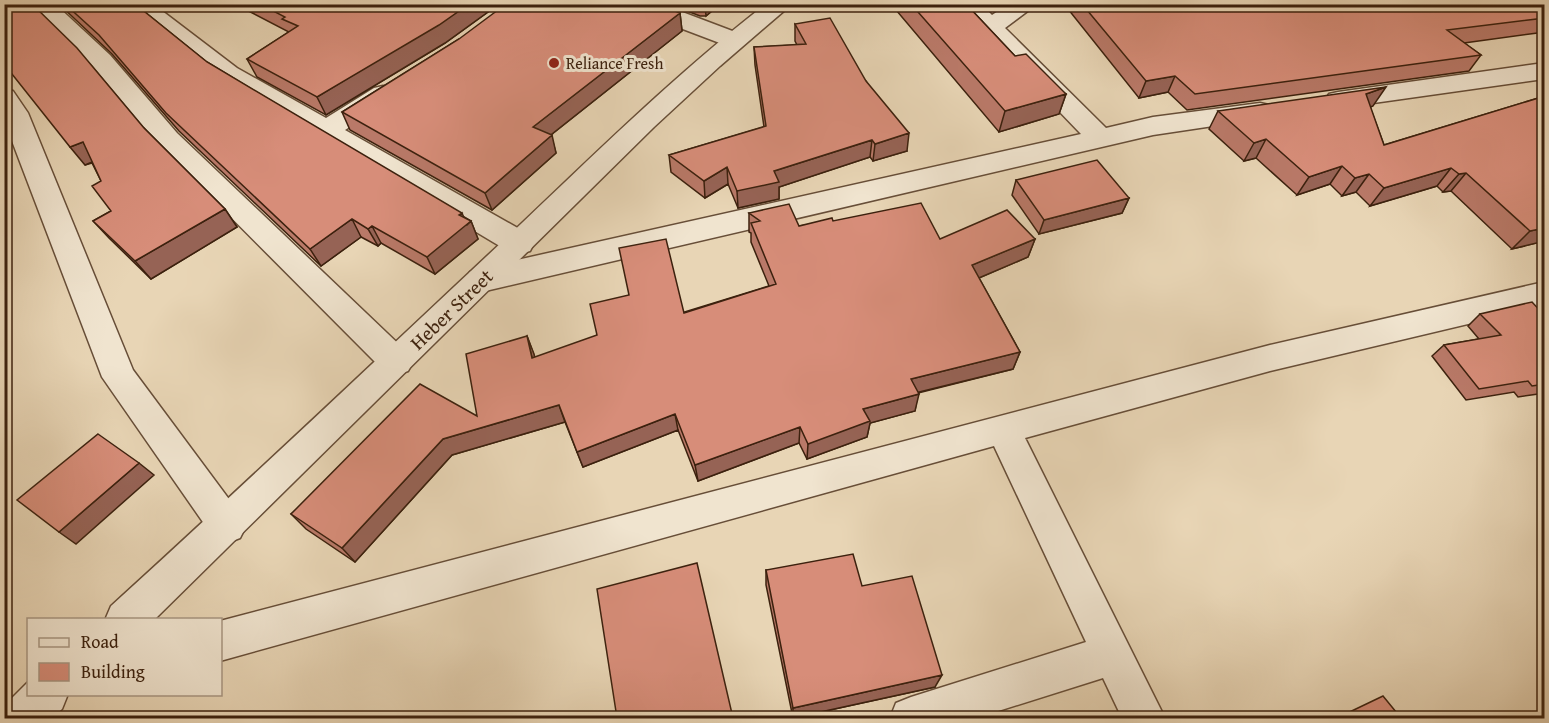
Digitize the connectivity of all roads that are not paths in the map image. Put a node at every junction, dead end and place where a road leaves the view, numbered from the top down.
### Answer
1 (41, 4) edge
2 (138, 4) edge
3 (638, 4) edge
4 (781, 4) edge
5 (967, 4) edge
6 (1026, 4) edge
7 (990, 27) junction
8 (734, 40) junction
9 (1545, 71) edge
10 (408, 79) edge
11 (4, 97) edge
12 (326, 130) junction
13 (1101, 138) junction
14 (519, 243) junction
15 (481, 280) junction
16 (1545, 294) edge
17 (396, 362) junction
18 (1003, 429) junction
19 (227, 525) junction
20 (127, 618) edge
21 (222, 640) edge
22 (1113, 654) junction
23 (45, 696) edge
24 (22, 718) edge
25 (911, 718) edge
26 (1144, 718) edge

1 - 17 street
2 - 12 street
3 - 8 street
4 - 8 street, Heber Street
5 - 7 street
6 - 7 street
7 - 13 street
8 - 14 street, Heber Street
9 - 13 street
10 - 12 street
11 - 19 street
12 - 14 street
13 - 15 street
14 - 15 street, Heber Street
15 - 17 street, Heber Street
16 - 18 street
17 - 19 street, Heber Street
18 - 21 street
18 - 22 street
19 - 20 street, Heber Street
22 - 25 street
22 - 26 street
23 - 24 street

